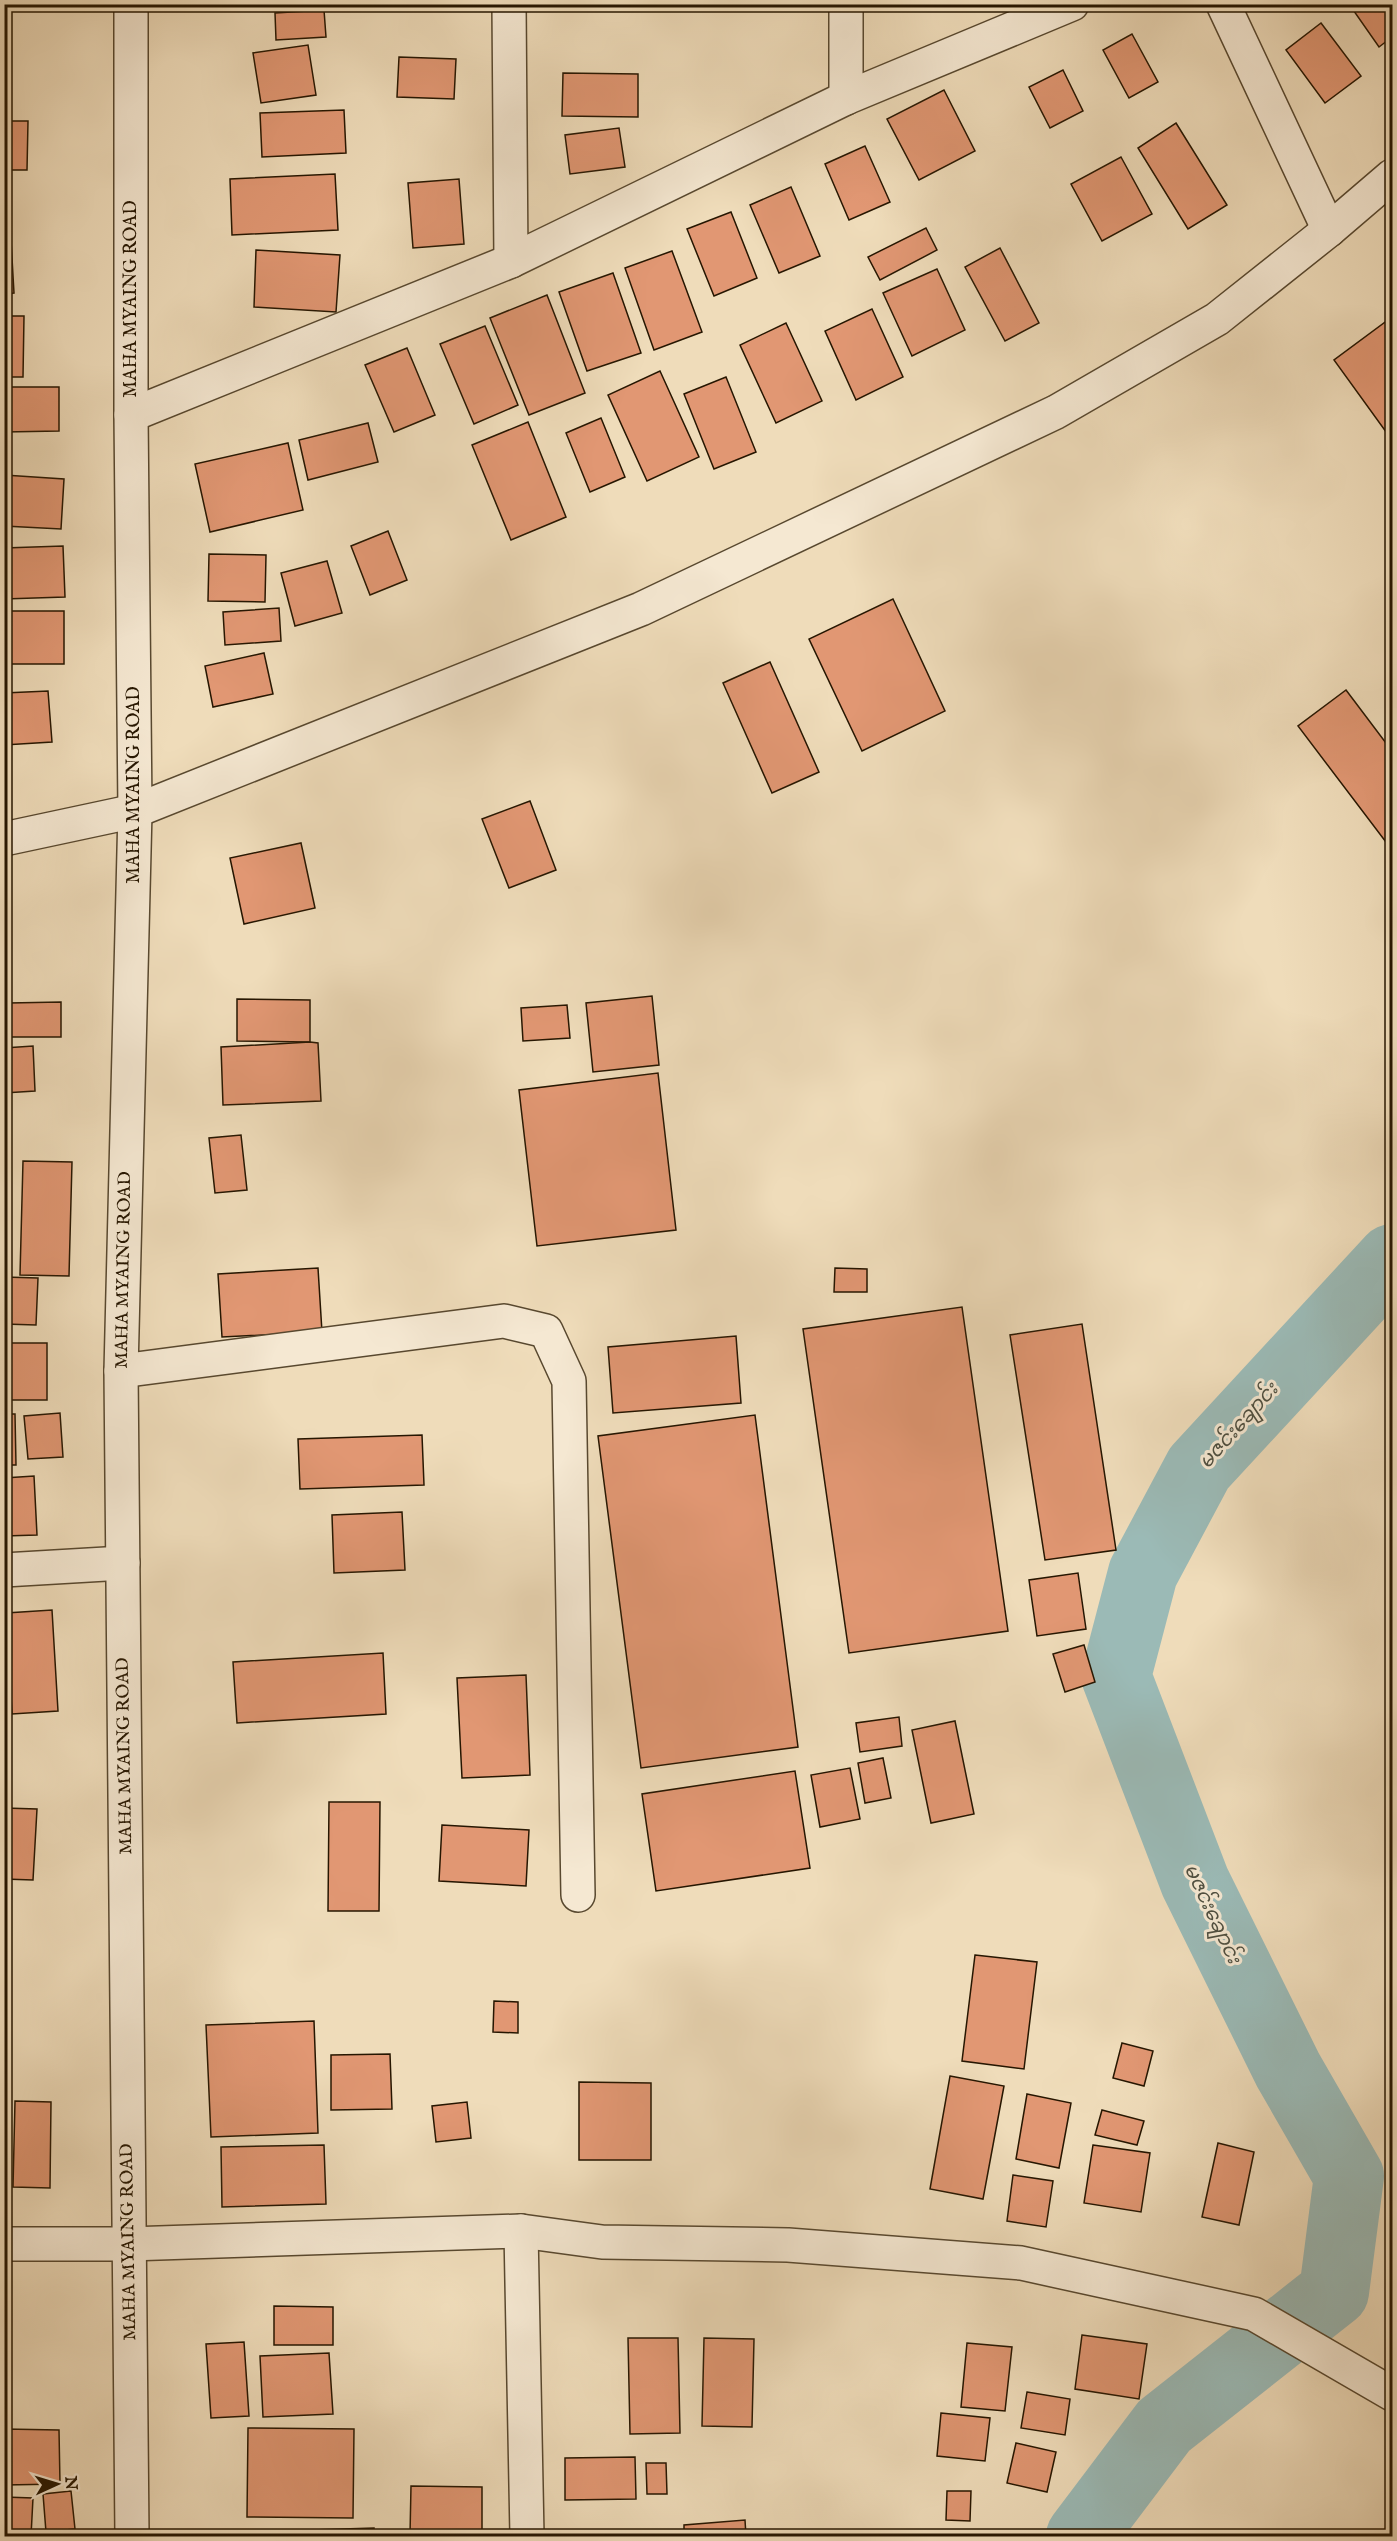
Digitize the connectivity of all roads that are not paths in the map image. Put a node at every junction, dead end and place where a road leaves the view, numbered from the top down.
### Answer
1 (131, 4) edge
2 (509, 4) edge
3 (846, 4) edge
4 (1072, 4) edge
5 (1223, 4) edge
6 (846, 98) junction
7 (1392, 176) edge
8 (1329, 230) junction
9 (511, 261) junction
10 (131, 415) junction
11 (135, 812) junction
12 (4, 839) edge
13 (121, 1371) junction
14 (123, 1563) junction
15 (4, 1570) edge
16 (578, 1895) dead end
17 (521, 2231) junction
18 (4, 2244) edge
19 (129, 2244) junction
20 (1392, 2394) edge
21 (132, 2536) edge
22 (527, 2536) edge

1 - 10 street, MAHA MYAING ROAD
2 - 9 street
3 - 6 street
4 - 6 street
5 - 8 street
6 - 9 street
7 - 8 street
8 - 11 street
9 - 10 street
10 - 11 street, MAHA MYAING ROAD
11 - 12 street
11 - 13 street, MAHA MYAING ROAD
13 - 14 street, MAHA MYAING ROAD
13 - 16 street
14 - 15 street
14 - 19 street, MAHA MYAING ROAD
17 - 19 street
17 - 20 street
17 - 22 street
18 - 19 street
19 - 21 street, MAHA MYAING ROAD

